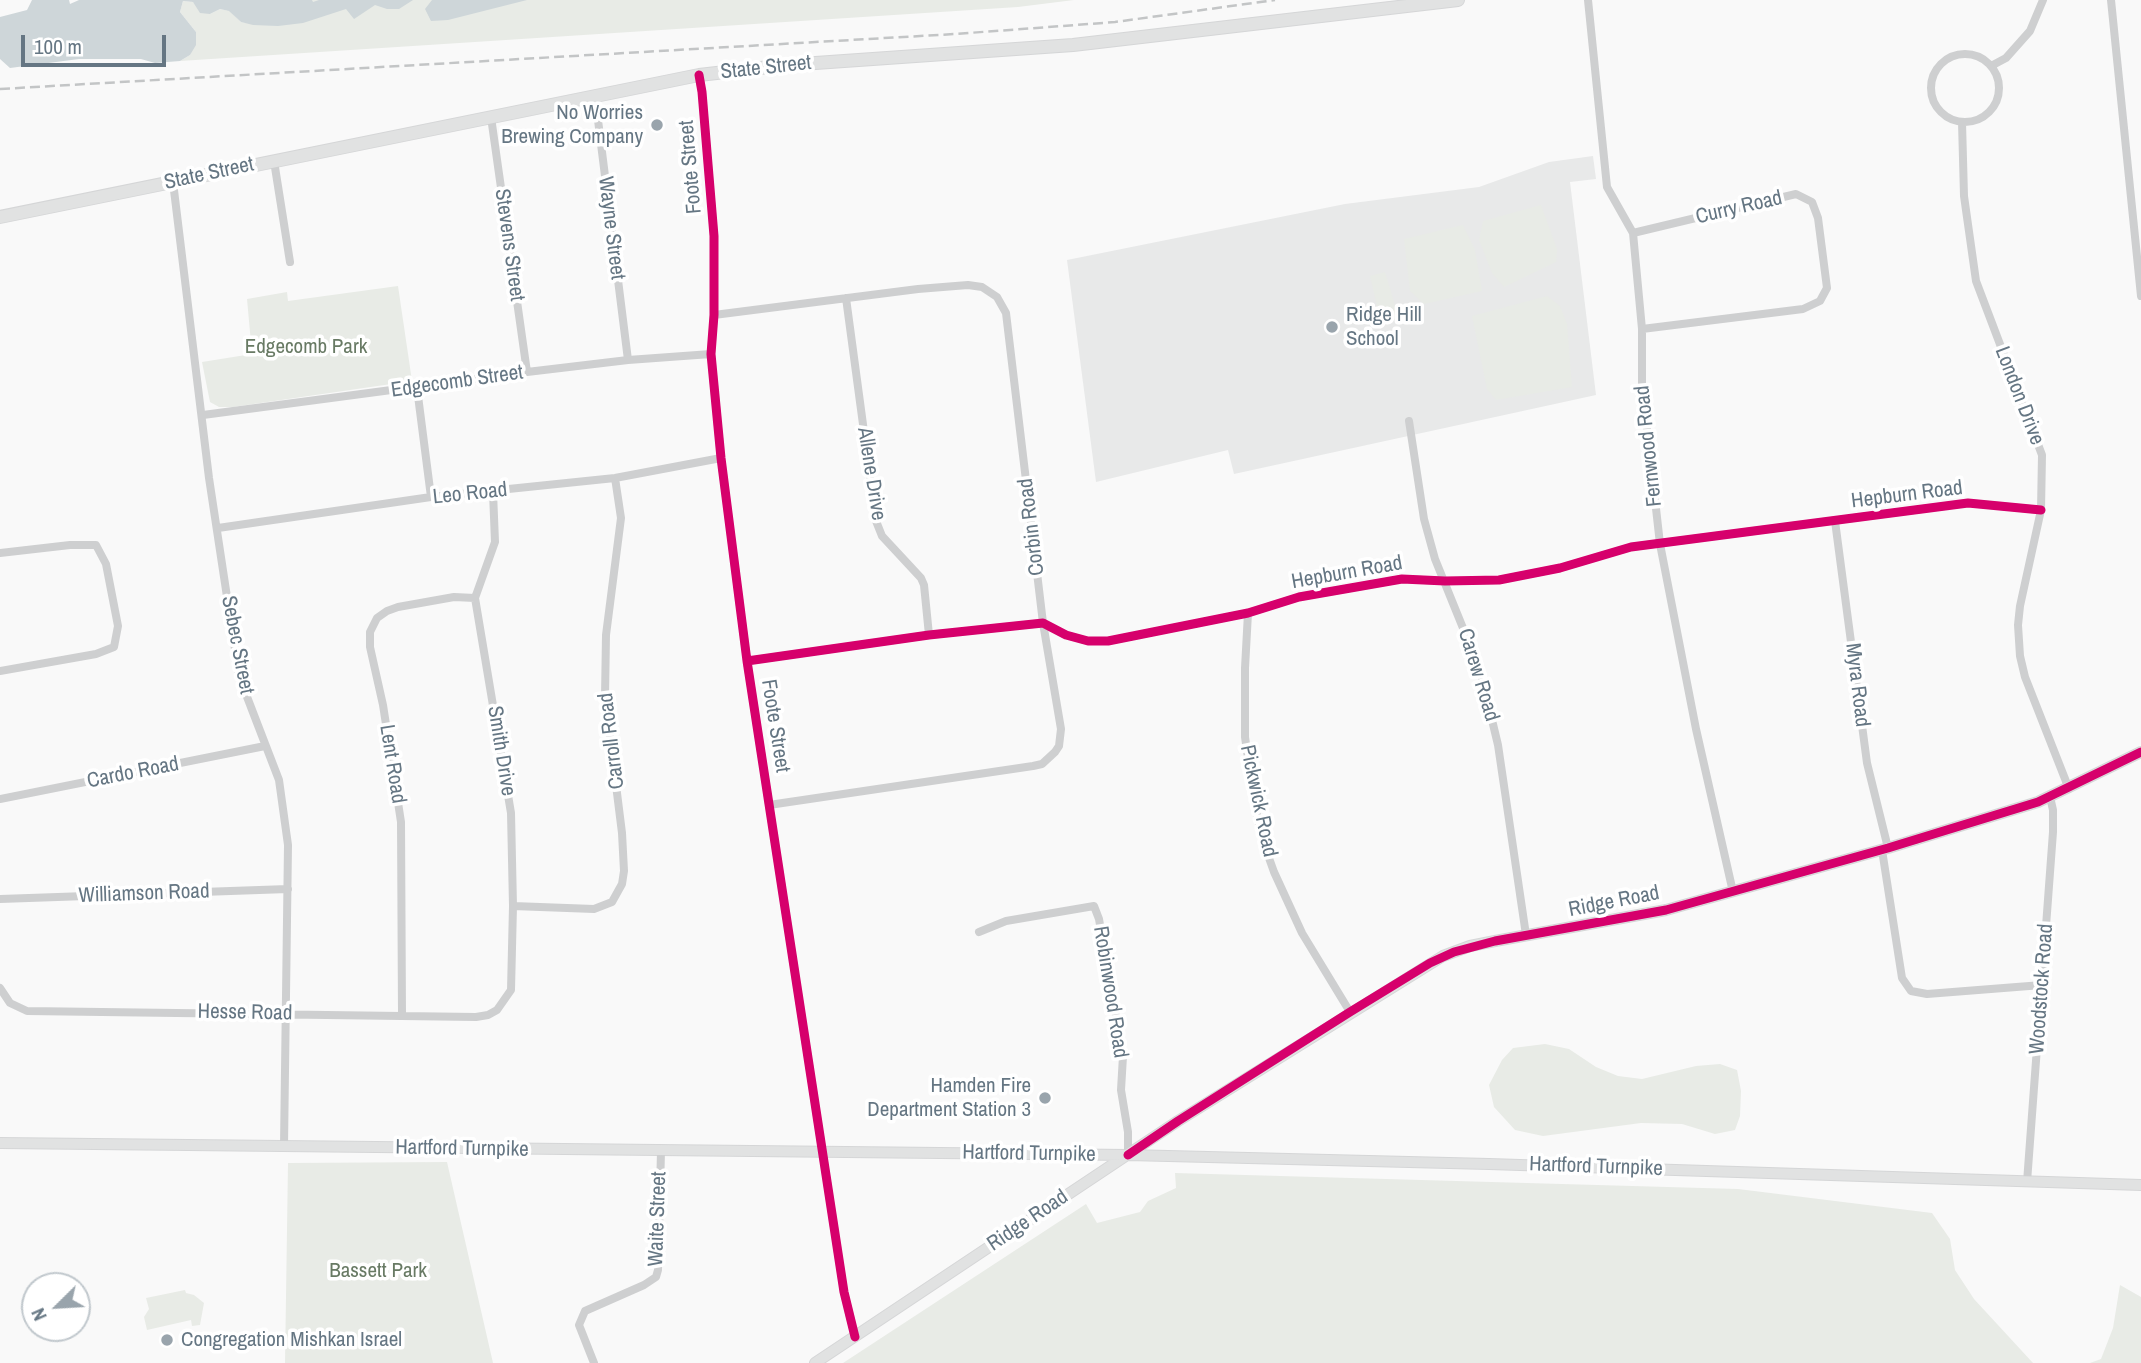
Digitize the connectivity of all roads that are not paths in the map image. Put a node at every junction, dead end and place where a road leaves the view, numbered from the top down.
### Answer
1 (1458, 0) edge
2 (1588, 0) edge
3 (2042, 0) edge
4 (2111, 0) edge
5 (1991, 66) junction
6 (699, 75) junction
7 (595, 96) junction
8 (491, 117) junction
9 (1962, 122) junction
10 (274, 161) junction
11 (173, 182) junction
12 (0, 217) edge
13 (1633, 233) junction
14 (290, 262) dead end
15 (2141, 296) edge
16 (846, 298) junction
17 (715, 315) junction
18 (1642, 329) junction
19 (712, 354) junction
20 (628, 360) junction
21 (527, 372) junction
22 (417, 388) junction
23 (203, 415) junction
24 (1409, 421) dead end
25 (722, 458) junction
26 (615, 478) junction
27 (493, 492) junction
28 (431, 497) junction
29 (2041, 510) junction
30 (1835, 521) junction
31 (218, 528) junction
32 (1660, 544) junction
33 (0, 553) edge
34 (1445, 581) junction
35 (475, 598) junction
36 (1248, 613) junction
37 (1043, 623) junction
38 (929, 635) junction
39 (747, 662) junction
40 (0, 671) edge
41 (265, 746) junction
42 (2141, 752) edge
43 (2068, 789) junction
44 (2050, 797) junction
45 (0, 799) edge
46 (769, 805) junction
47 (1885, 849) junction
48 (288, 889) junction
49 (1733, 892) junction
50 (0, 899) edge
51 (513, 906) junction
52 (979, 932) dead end
53 (1527, 935) junction
54 (2042, 985) junction
55 (0, 988) edge
56 (497, 1010) joint
57 (1350, 1012) junction
58 (286, 1014) junction
59 (402, 1015) junction
60 (0, 1143) edge
61 (284, 1146) junction
62 (661, 1151) junction
63 (823, 1152) junction
64 (1128, 1155) junction
65 (2027, 1182) junction
66 (2141, 1185) edge
67 (855, 1337) junction
68 (594, 1363) edge
69 (815, 1363) edge

1 - 6 main road, State Street
2 - 13 street, Fernwood Road
3 - 5 street
4 - 15 street
5 - 9 street
5 - 9 street
6 - 7 main road, State Street
6 - 17 street, Foote Street
7 - 8 main road, State Street
7 - 20 street, Wayne Street
8 - 10 main road, State Street
8 - 21 street, Stevens Street
9 - 29 street, London Drive
10 - 11 main road, State Street
10 - 14 street
11 - 12 main road, State Street
11 - 23 street, Sebec Street
13 - 18 street, Fernwood Road
13 - 18 street, Curry Road
16 - 17 street, Corbin Road
16 - 37 street, Corbin Road
16 - 38 street, Allene Drive
17 - 19 street, Foote Street
18 - 32 street, Fernwood Road
19 - 20 street, Edgecomb Street
19 - 25 street, Foote Street
20 - 21 street, Edgecomb Street
21 - 22 street, Edgecomb Street
22 - 23 street, Edgecomb Street
22 - 28 street
23 - 31 street, Sebec Street
24 - 34 street, Carew Road
25 - 26 street, Leo Road
25 - 39 street, Foote Street
26 - 27 street, Leo Road
26 - 51 street, Carroll Road
27 - 28 street, Leo Road
27 - 35 street, Smith Drive
28 - 31 street, Leo Road
29 - 30 street, Hepburn Road
29 - 43 street, London Drive
30 - 32 street, Hepburn Road
30 - 47 street, Myra Road
31 - 41 street, Sebec Street
32 - 34 street, Hepburn Road
32 - 49 street, Fernwood Road
33 - 40 street
34 - 36 street, Hepburn Road
34 - 53 street, Carew Road
35 - 51 street, Smith Drive
35 - 59 street, Lent Road
36 - 37 street, Hepburn Road
36 - 57 street, Pickwick Road
37 - 38 street
37 - 46 street, Corbin Road
38 - 39 street
39 - 46 street, Foote Street
41 - 45 street, Cardo Road
41 - 48 street, Sebec Street
42 - 43 main road, Ridge Road
43 - 44 main road, Ridge Road
44 - 47 main road, Ridge Road
44 - 54 street, Woodstock Road
46 - 63 street, Foote Street
47 - 49 main road, Ridge Road
47 - 54 street, Myra Road
48 - 50 street, Williamson Road
48 - 58 street, Sebec Street
49 - 53 main road, Ridge Road
51 - 56 street, Smith Drive
52 - 64 street, Robinwood Road
53 - 57 main road, Ridge Road
54 - 65 street, Woodstock Road
55 - 58 street, Hesse Road
56 - 59 street, Hesse Road
57 - 64 main road, Ridge Road
58 - 59 street, Hesse Road
58 - 61 street, Sebec Street
60 - 61 main road, Hartford Turnpike
61 - 62 main road, Hartford Turnpike
62 - 63 main road, Hartford Turnpike
62 - 68 street, Waite Street
63 - 64 main road, Hartford Turnpike
63 - 67 street, Foote Street
64 - 65 main road, Hartford Turnpike
64 - 67 main road, Ridge Road
65 - 66 main road, Hartford Turnpike
67 - 69 main road, Ridge Road

